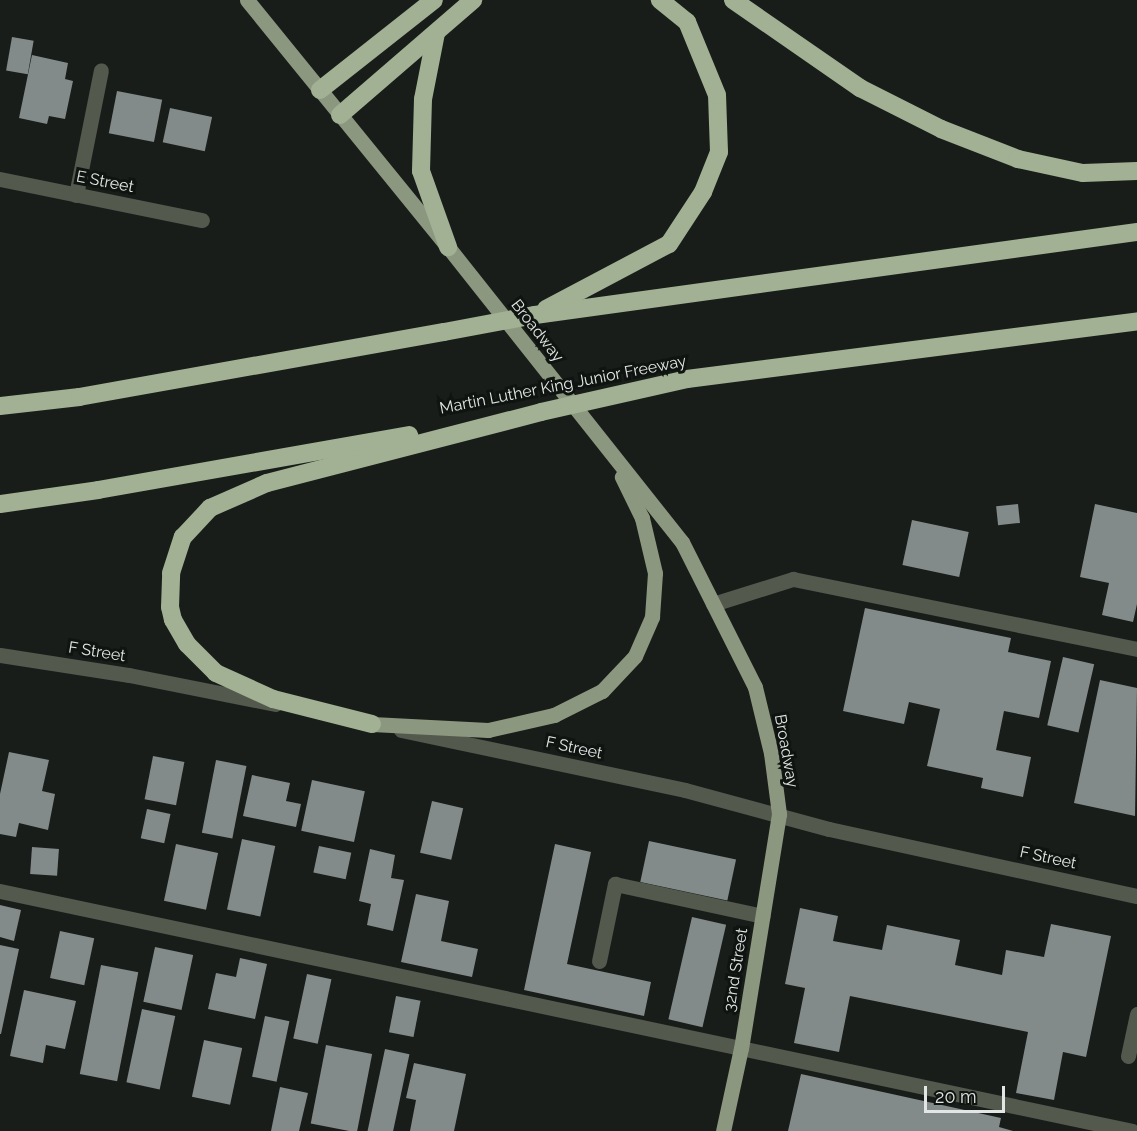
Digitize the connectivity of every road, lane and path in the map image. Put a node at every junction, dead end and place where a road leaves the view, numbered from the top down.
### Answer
1 (247, 0) edge
2 (434, 0) edge
3 (473, 0) edge
4 (660, 0) edge
5 (733, 0) edge
6 (436, 33) junction
7 (101, 70) dead end
8 (321, 90) junction
9 (340, 115) junction
10 (1137, 171) edge
11 (0, 179) edge
12 (76, 195) junction
13 (202, 220) dead end
14 (1137, 232) edge
15 (448, 247) junction
16 (535, 315) junction
17 (1137, 321) edge
18 (0, 406) edge
19 (541, 412) junction
20 (609, 450) junction
21 (0, 504) edge
22 (713, 604) junction
23 (1137, 649) edge
24 (0, 655) edge
25 (372, 724) junction
26 (779, 814) junction
27 (0, 891) edge
28 (1137, 896) edge
29 (763, 916) junction
30 (599, 961) dead end
31 (1137, 1014) edge
32 (741, 1048) junction
33 (1128, 1056) dead end
34 (723, 1131) edge
35 (1132, 1131) edge

1 - 8 main road, Broadway
2 - 8 highway
3 - 6 highway
4 - 16 highway
5 - 10 highway
6 - 9 highway
6 - 15 highway
7 - 12 street
8 - 9 main road, Broadway
9 - 15 main road, Broadway
11 - 12 street, E Street
12 - 13 street, E Street
14 - 16 highway
15 - 20 main road, Broadway
16 - 18 highway, bridge
17 - 19 highway, Martin Luther King Junior Freeway, bridge
19 - 21 highway, Martin Luther King Junior Freeway
19 - 25 highway
20 - 22 main road, Broadway
20 - 25 main road
22 - 23 street
22 - 26 main road, Broadway
24 - 25 street, F Street
25 - 26 street, F Street
26 - 28 street, F Street
26 - 29 main road, 32nd Street
27 - 32 street
29 - 30 street
29 - 32 main road, 32nd Street
31 - 33 street
32 - 34 main road, 32nd Street
32 - 35 street

